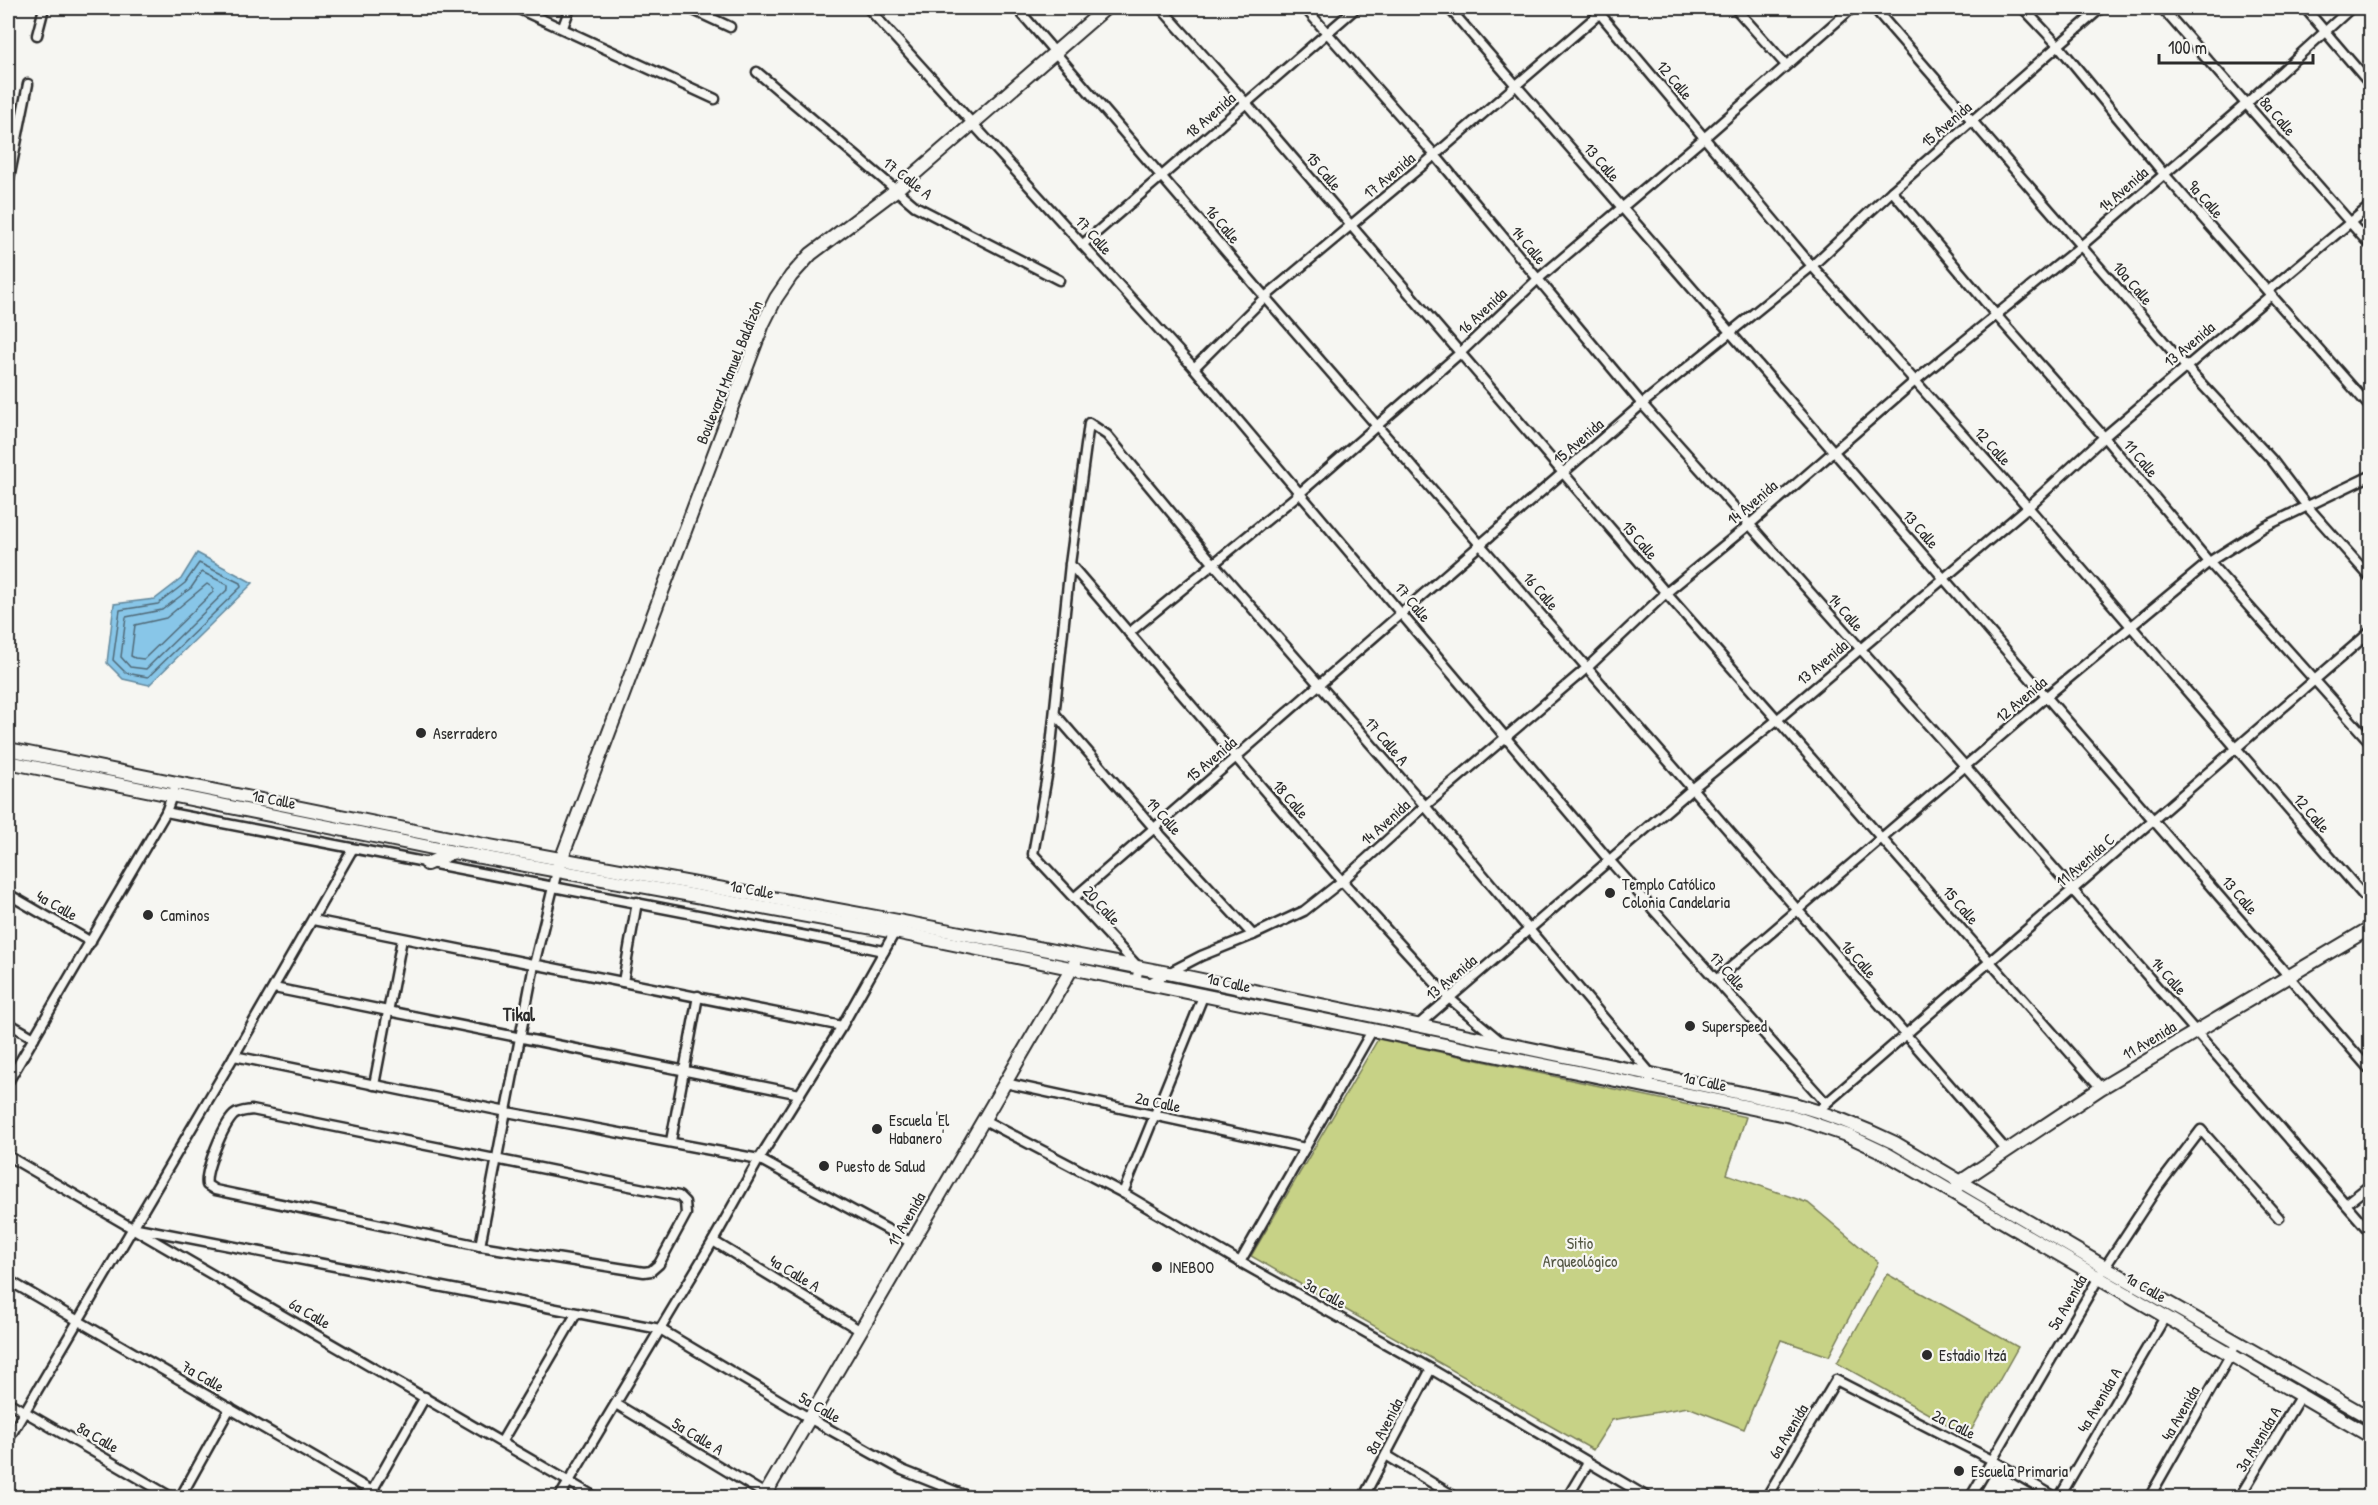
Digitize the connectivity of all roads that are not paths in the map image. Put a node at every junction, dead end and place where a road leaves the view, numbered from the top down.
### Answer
1 (44, 8) edge
2 (517, 8) edge
3 (570, 8) edge
4 (689, 8) edge
5 (868, 8) edge
6 (1017, 8) edge
7 (1106, 8) edge
8 (1161, 8) edge
9 (1305, 8) edge
10 (1356, 8) edge
11 (1449, 8) edge
12 (1735, 8) edge
13 (1852, 8) edge
14 (1874, 8) edge
15 (2023, 8) edge
16 (2101, 8) edge
17 (2162, 8) edge
18 (2305, 8) edge
19 (2351, 8) edge
20 (1600, 9) edge
21 (563, 27) junction
22 (730, 27) dead end
23 (2324, 30) junction
24 (1326, 33) junction
25 (37, 35) dead end
26 (2058, 45) junction
27 (1054, 50) junction
28 (1786, 65) junction
29 (758, 72) dead end
30 (28, 84) dead end
31 (2370, 84) edge
32 (1516, 85) junction
33 (715, 99) dead end
34 (1246, 103) junction
35 (2247, 103) junction
36 (1973, 120) junction
37 (973, 123) junction
38 (1704, 138) junction
39 (1435, 155) junction
40 (2164, 174) junction
41 (1163, 176) junction
42 (8, 184) edge
43 (896, 190) junction
44 (1892, 191) junction
45 (2370, 206) edge
46 (1622, 208) junction
47 (2351, 224) junction
48 (1351, 227) junction
49 (1082, 245) junction
50 (2370, 245) edge
51 (2082, 246) junction
52 (1812, 266) junction
53 (1538, 279) junction
54 (1059, 280) dead end
55 (2269, 293) junction
56 (1265, 297) junction
57 (1997, 316) junction
58 (1730, 332) junction
59 (1459, 354) junction
60 (2186, 367) junction
61 (1194, 368) junction
62 (1915, 381) junction
63 (1642, 404) junction
64 (2370, 407) edge
65 (1377, 426) junction
66 (2104, 437) junction
67 (1835, 451) junction
68 (1563, 474) junction
69 (2370, 476) edge
70 (1300, 493) junction
71 (2306, 505) junction
72 (2028, 507) junction
73 (1750, 524) junction
74 (1480, 544) junction
75 (2209, 562) junction
76 (1213, 563) junction
77 (1070, 564) junction
78 (2370, 578) edge
79 (1944, 579) junction
80 (1666, 593) junction
81 (1402, 613) junction
82 (2130, 628) junction
83 (2370, 632) edge
84 (1130, 633) junction
85 (1859, 650) junction
86 (1588, 667) junction
87 (2316, 680) junction
88 (1318, 685) junction
89 (2047, 696) junction
90 (1055, 714) junction
91 (1778, 719) junction
92 (1505, 739) junction
93 (2370, 742) edge
94 (8, 749) edge
95 (2236, 749) junction
96 (1235, 759) junction
97 (8, 762) edge
98 (1965, 766) junction
99 (1692, 789) junction
100 (174, 790) junction
101 (1425, 806) junction
102 (272, 809) junction
103 (166, 812) junction
104 (2154, 820) junction
105 (1152, 827) junction
106 (1882, 838) junction
107 (352, 849) junction
108 (483, 851) junction
109 (453, 852) junction
110 (1609, 860) junction
111 (427, 864) junction
112 (559, 865) junction
113 (1342, 881) junction
114 (553, 885) junction
115 (2073, 890) junction
116 (8, 894) edge
117 (1075, 897) junction
118 (637, 902) junction
119 (2370, 903) edge
120 (1798, 911) junction
121 (313, 920) junction
122 (897, 926) junction
123 (2370, 928) edge
124 (1530, 930) junction
125 (1253, 935) junction
126 (402, 939) junction
127 (91, 942) junction
128 (884, 951) junction
129 (1075, 962) junction
130 (1990, 962) junction
131 (534, 965) junction
132 (1168, 973) junction
133 (1137, 974) junction
134 (2290, 975) junction
135 (1716, 980) junction
136 (623, 982) junction
137 (1149, 983) junction
138 (274, 988) junction
139 (1204, 994) junction
140 (698, 996) junction
141 (1449, 998) junction
142 (386, 1011) junction
143 (8, 1023) edge
144 (842, 1026) junction
145 (1417, 1026) junction
146 (1373, 1029) junction
147 (2197, 1031) junction
148 (1906, 1035) junction
149 (34, 1038) junction
150 (520, 1038) junction
151 (1502, 1043) junction
152 (234, 1056) junction
153 (683, 1070) junction
154 (2370, 1070) edge
155 (1650, 1080) junction
156 (8, 1082) edge
157 (1005, 1083) junction
158 (374, 1085) junction
159 (2101, 1088) junction
160 (800, 1094) junction
161 (1822, 1107) junction
162 (1792, 1110) junction
163 (507, 1112) junction
164 (1153, 1116) junction
165 (984, 1120) junction
166 (671, 1141) junction
167 (1305, 1148) junction
168 (2007, 1151) junction
169 (8, 1156) edge
170 (498, 1159) junction
171 (759, 1159) junction
172 (2370, 1185) edge
173 (1957, 1187) junction
174 (1123, 1193) junction
175 (2346, 1204) junction
176 (2279, 1218) dead end
177 (132, 1227) junction
178 (2370, 1232) edge
179 (713, 1241) junction
180 (912, 1243) junction
181 (480, 1246) junction
182 (1240, 1262) junction
183 (2105, 1267) junction
184 (2098, 1278) junction
185 (8, 1280) edge
186 (576, 1314) junction
187 (2165, 1317) junction
188 (77, 1320) junction
189 (660, 1329) junction
190 (861, 1331) junction
191 (2234, 1349) junction
192 (1431, 1369) junction
193 (1836, 1380) joint
194 (2301, 1395) junction
195 (425, 1397) junction
196 (8, 1402) edge
197 (616, 1404) junction
198 (230, 1408) junction
199 (24, 1411) junction
200 (809, 1418) junction
201 (2370, 1418) edge
202 (2370, 1436) edge
203 (8, 1440) edge
204 (502, 1441) junction
205 (1386, 1455) junction
206 (1992, 1460) junction
207 (1588, 1463) junction
208 (568, 1480) junction
209 (372, 1491) junction
210 (764, 1496) edge
211 (173, 1497) edge
212 (180, 1497) edge
213 (384, 1497) edge
214 (559, 1497) edge
215 (597, 1497) edge
216 (972, 1497) edge
217 (1363, 1497) edge
218 (1457, 1497) edge
219 (1567, 1497) edge
220 (1649, 1497) edge
221 (1766, 1497) edge
222 (1970, 1497) edge
223 (2058, 1497) edge
224 (2149, 1497) edge
225 (2239, 1497) edge

1 - 25 street
2 - 21 street
3 - 21 street
4 - 22 street
5 - 37 street
6 - 27 street
7 - 27 main road, Boulevard Manuel Baldizón
8 - 34 street, 15 Calle
9 - 24 street, 14 Calle
10 - 24 street, 18 Avenida
11 - 32 street, 13 Calle
12 - 28 street
13 - 28 street, 16 Avenida
14 - 36 street, 10a Calle
15 - 26 street, 9a Calle
16 - 26 street, 15 Avenida
17 - 35 street, 8a Calle
18 - 23 street
19 - 23 street, 14 Avenida
20 - 32 street, 17 Avenida
20 - 38 street, 12 Calle
21 - 33 street
23 - 31 street
23 - 35 street, 14 Avenida
24 - 34 street, 18 Avenida
24 - 39 street, 14 Calle
26 - 36 street, 15 Avenida
26 - 40 street, 9a Calle
27 - 37 main road, Boulevard Manuel Baldizón
27 - 41 street, 16 Calle
28 - 38 street, 16 Avenida
29 - 43 street, 17 Calle A
30 - 42 street
32 - 39 street, 17 Avenida
32 - 46 street, 13 Calle
34 - 41 street, 18 Avenida
34 - 48 street, 15 Calle
35 - 40 street, 14 Avenida
35 - 47 street, 8a Calle
36 - 44 street, 15 Avenida
36 - 51 street, 10a Calle
37 - 43 main road, Boulevard Manuel Baldizón
37 - 49 street, 17 Calle
38 - 46 street, 16 Avenida
38 - 52 street, 12 Calle
39 - 48 street, 17 Avenida
39 - 53 street, 14 Calle
40 - 51 street, 14 Avenida
40 - 55 street, 9a Calle
41 - 49 street, 18 Avenida
41 - 56 street, 16 Calle
43 - 54 street, 17 Calle A
43 - 112 main road, Boulevard Manuel Baldizón
44 - 52 street, 15 Avenida
44 - 57 street, 11 Calle
45 - 47 street, 13 Avenida
46 - 53 street, 16 Avenida
46 - 58 street, 13 Calle
47 - 50 street, 8a Calle
47 - 55 street, 13 Avenida
48 - 56 street, 17 Avenida
48 - 59 street, 15 Calle
49 - 61 street, 17 Calle
51 - 57 street, 14 Avenida
51 - 60 street, 10a Calle
52 - 58 street, 15 Avenida
52 - 62 street, 12 Calle
53 - 59 street, 16 Avenida
53 - 63 street, 14 Calle
55 - 60 street, 13 Avenida
55 - 64 street, 9a Calle
56 - 61 street, 17 Avenida
56 - 65 street, 16 Calle
57 - 62 street, 14 Avenida
57 - 66 street, 11 Calle
58 - 63 street, 15 Avenida
58 - 67 street, 13 Calle
59 - 65 street, 16 Avenida
59 - 68 street, 15 Calle
60 - 66 street, 13 Avenida
60 - 71 street, 10a Calle
61 - 70 street, 17 Calle
62 - 67 street, 14 Avenida
62 - 72 street, 12 Calle
63 - 68 street, 15 Avenida
63 - 73 street, 14 Calle
65 - 70 street, 16 Avenida
65 - 74 street, 16 Calle
66 - 72 street, 13 Avenida
66 - 75 street, 11 Calle
67 - 73 street, 14 Avenida
67 - 79 street, 13 Calle
68 - 74 street, 15 Avenida
68 - 80 street, 15 Calle
69 - 71 street, 12 Avenida
70 - 76 street, 16 Avenida
70 - 81 street, 17 Calle
71 - 75 street, 12 Avenida
71 - 78 street, 10a Calle
72 - 79 street, 13 Avenida
72 - 82 street, 12 Calle
73 - 80 street, 14 Avenida
73 - 85 street, 14 Calle
74 - 81 street, 15 Avenida
74 - 86 street, 16 Calle
75 - 82 street, 12 Avenida
75 - 87 street, 11 Calle
76 - 77 street, 17 Calle A
76 - 84 street, 16 Avenida
76 - 88 street, 17 Calle A
77 - 84 street, 18 Calle
77 - 90 street
79 - 85 street, 13 Avenida
79 - 89 street, 13 Calle
80 - 86 street, 14 Avenida
80 - 91 street, 15 Calle
81 - 88 street, 15 Avenida
81 - 92 street, 17 Calle
82 - 89 street, 12 Avenida
82 - 95 street, 12 Calle
83 - 87 street, 11 Avenida C
84 - 96 street, 18 Calle
85 - 91 street, 13 Avenida
85 - 98 street, 14 Calle
86 - 92 street, 14 Avenida
86 - 99 street, 16 Calle
87 - 93 street, 11 Calle
87 - 95 street, 11 Avenida C
88 - 96 street, 15 Avenida
88 - 101 street, 17 Calle A
89 - 98 street, 12 Avenida
89 - 104 street, 13 Calle
90 - 105 street, 19 Calle
90 - 117 street, 20 Calle
91 - 99 street, 13 Avenida
91 - 106 street, 15 Calle
92 - 101 street, 14 Avenida
92 - 110 street, 17 Calle
94 - 100 main road, 1a Calle
95 - 104 street, 11 Avenida C
95 - 119 street, 12 Calle
96 - 105 street, 15 Avenida
96 - 113 street, 18 Calle
97 - 100 main road, 1a Calle
98 - 106 street, 12 Avenida
98 - 115 street, 14 Calle
99 - 110 street, 13 Avenida
99 - 120 street, 16 Calle
100 - 102 main road, 1a Calle
100 - 103 street
101 - 113 street, 14 Avenida
101 - 124 street, 17 Calle A
102 - 108 main road, 1a Calle
102 - 109 main road, 1a Calle
103 - 107 street, 1a Calle
103 - 127 street
104 - 115 street, 11 Avenida C
104 - 134 street, 13 Calle
105 - 117 street, 15 Avenida
105 - 125 street, 19 Calle
106 - 120 street, 12 Avenida
106 - 130 street, 15 Calle
107 - 111 street, 1a Calle
107 - 121 street
108 - 109 main road, 1a Calle
108 - 112 main road, 1a Calle
109 - 111 main road
110 - 124 street, 13 Avenida
110 - 135 street, 17 Calle
111 - 114 street, 1a Calle
112 - 114 street
112 - 122 main road, 1a Calle
113 - 125 street, 14 Avenida
113 - 141 street, 18 Calle
114 - 118 street, 1a Calle
114 - 131 street
115 - 130 street, 11 Avenida C
115 - 147 street, 14 Calle
116 - 127 street, 4a Calle
117 - 133 street, 20 Calle
118 - 128 street, 1a Calle
118 - 136 street
120 - 135 street, 12 Avenida
120 - 148 street, 16 Calle
121 - 126 street
121 - 138 street
122 - 128 street
122 - 129 main road, 1a Calle
123 - 134 main road, 11 Avenida
124 - 141 street, 13 Avenida
124 - 155 street, 17 Calle A
125 - 132 street, 14 Avenida
126 - 131 street
126 - 142 street
127 - 149 street
128 - 144 street
129 - 133 main road, 1a Calle
129 - 157 main road, 11 Avenida
130 - 148 street, 11 Avenida C
130 - 159 street, 15 Calle
131 - 136 street
131 - 150 street
132 - 133 main road, 1a Calle
132 - 137 street, 14 Avenida
132 - 145 main road, 1a Calle
133 - 137 main road, 1a Calle
134 - 147 main road, 11 Avenida
134 - 154 street, 13 Calle
135 - 161 street, 17 Calle
136 - 140 street
137 - 139 main road, 1a Calle
138 - 142 street
138 - 152 street
139 - 146 main road, 1a Calle
139 - 164 street
140 - 144 street
140 - 153 street
141 - 145 street, 13 Avenida
141 - 151 street, 18 Calle
142 - 150 street
142 - 158 street
143 - 149 street
144 - 160 street
145 - 151 main road, 1a Calle
146 - 155 main road, 1a Calle
146 - 167 street
147 - 159 main road, 11 Avenida
147 - 175 street, 14 Calle
148 - 161 street, 11 Avenida C
148 - 168 street, 16 Calle
149 - 156 street
150 - 153 street
150 - 163 street
151 - 155 main road, 1a Calle
152 - 158 street
152 - 177 street
153 - 160 street
153 - 166 street
155 - 162 main road, 1a Calle
157 - 164 street, 2a Calle
157 - 165 main road, 11 Avenida
158 - 163 street
159 - 168 main road, 11 Avenida
160 - 171 street
161 - 162 main road, 1a Calle
161 - 173 main road, 1a Calle
162 - 173 main road, 1a Calle
163 - 166 street
163 - 170 street
164 - 167 street, 2a Calle
164 - 174 street
165 - 174 street, 3a Calle
165 - 180 main road, 11 Avenida
166 - 171 street
167 - 182 street
168 - 173 main road, 11 Avenida
169 - 177 street, 6a Calle
170 - 181 street
170 - 181 street
170 - 181 street
171 - 179 street
171 - 180 street
172 - 175 street
173 - 183 main road, 1a Calle
173 - 184 main road, 1a Calle
174 - 182 street, 3a Calle
175 - 178 street, 14 Calle
176 - 183 street, 5a Avenida
177 - 186 street
177 - 188 street
177 - 195 street, 6a Calle
179 - 189 street
179 - 190 street, 4a Calle A
180 - 190 main road, 11 Avenida
182 - 192 street, 3a Calle
183 - 184 street, 5a Avenida
183 - 191 main road, 1a Calle
184 - 187 main road, 1a Calle
184 - 206 street, 5a Avenida
185 - 188 street, 7a Calle
186 - 189 street
186 - 204 street
187 - 191 main road, 1a Calle
187 - 223 street, 4a Avenida A
188 - 198 street, 7a Calle
188 - 199 street
189 - 197 street
189 - 200 street, 5a Calle
190 - 200 main road, 11 Avenida
191 - 194 main road, 1a Calle
191 - 201 main road, 1a Calle
191 - 224 street, 4a Avenida
192 - 205 street, 8a Avenida
192 - 207 street, 3a Calle
193 - 206 street, 2a Calle
193 - 221 street, 6a Avenida
194 - 202 main road, 1a Calle
194 - 225 street, 3a Avenida A
195 - 204 street, 6a Calle
195 - 209 street
196 - 199 street, 8a Calle
197 - 208 street
197 - 210 street, 5a Calle A
198 - 209 street, 7a Calle
198 - 212 street
199 - 203 street
199 - 211 street, 8a Calle
200 - 210 main road, 11 Avenida
200 - 216 street, 5a Calle
204 - 208 street, 6a Calle
205 - 217 street, 8a Avenida
205 - 218 street
206 - 222 street, 5a Avenida
206 - 223 street, 2a Calle
207 - 219 street
207 - 220 street, 3a Calle
208 - 214 street
208 - 215 street, 6a Calle
209 - 213 street, 7a Calle

